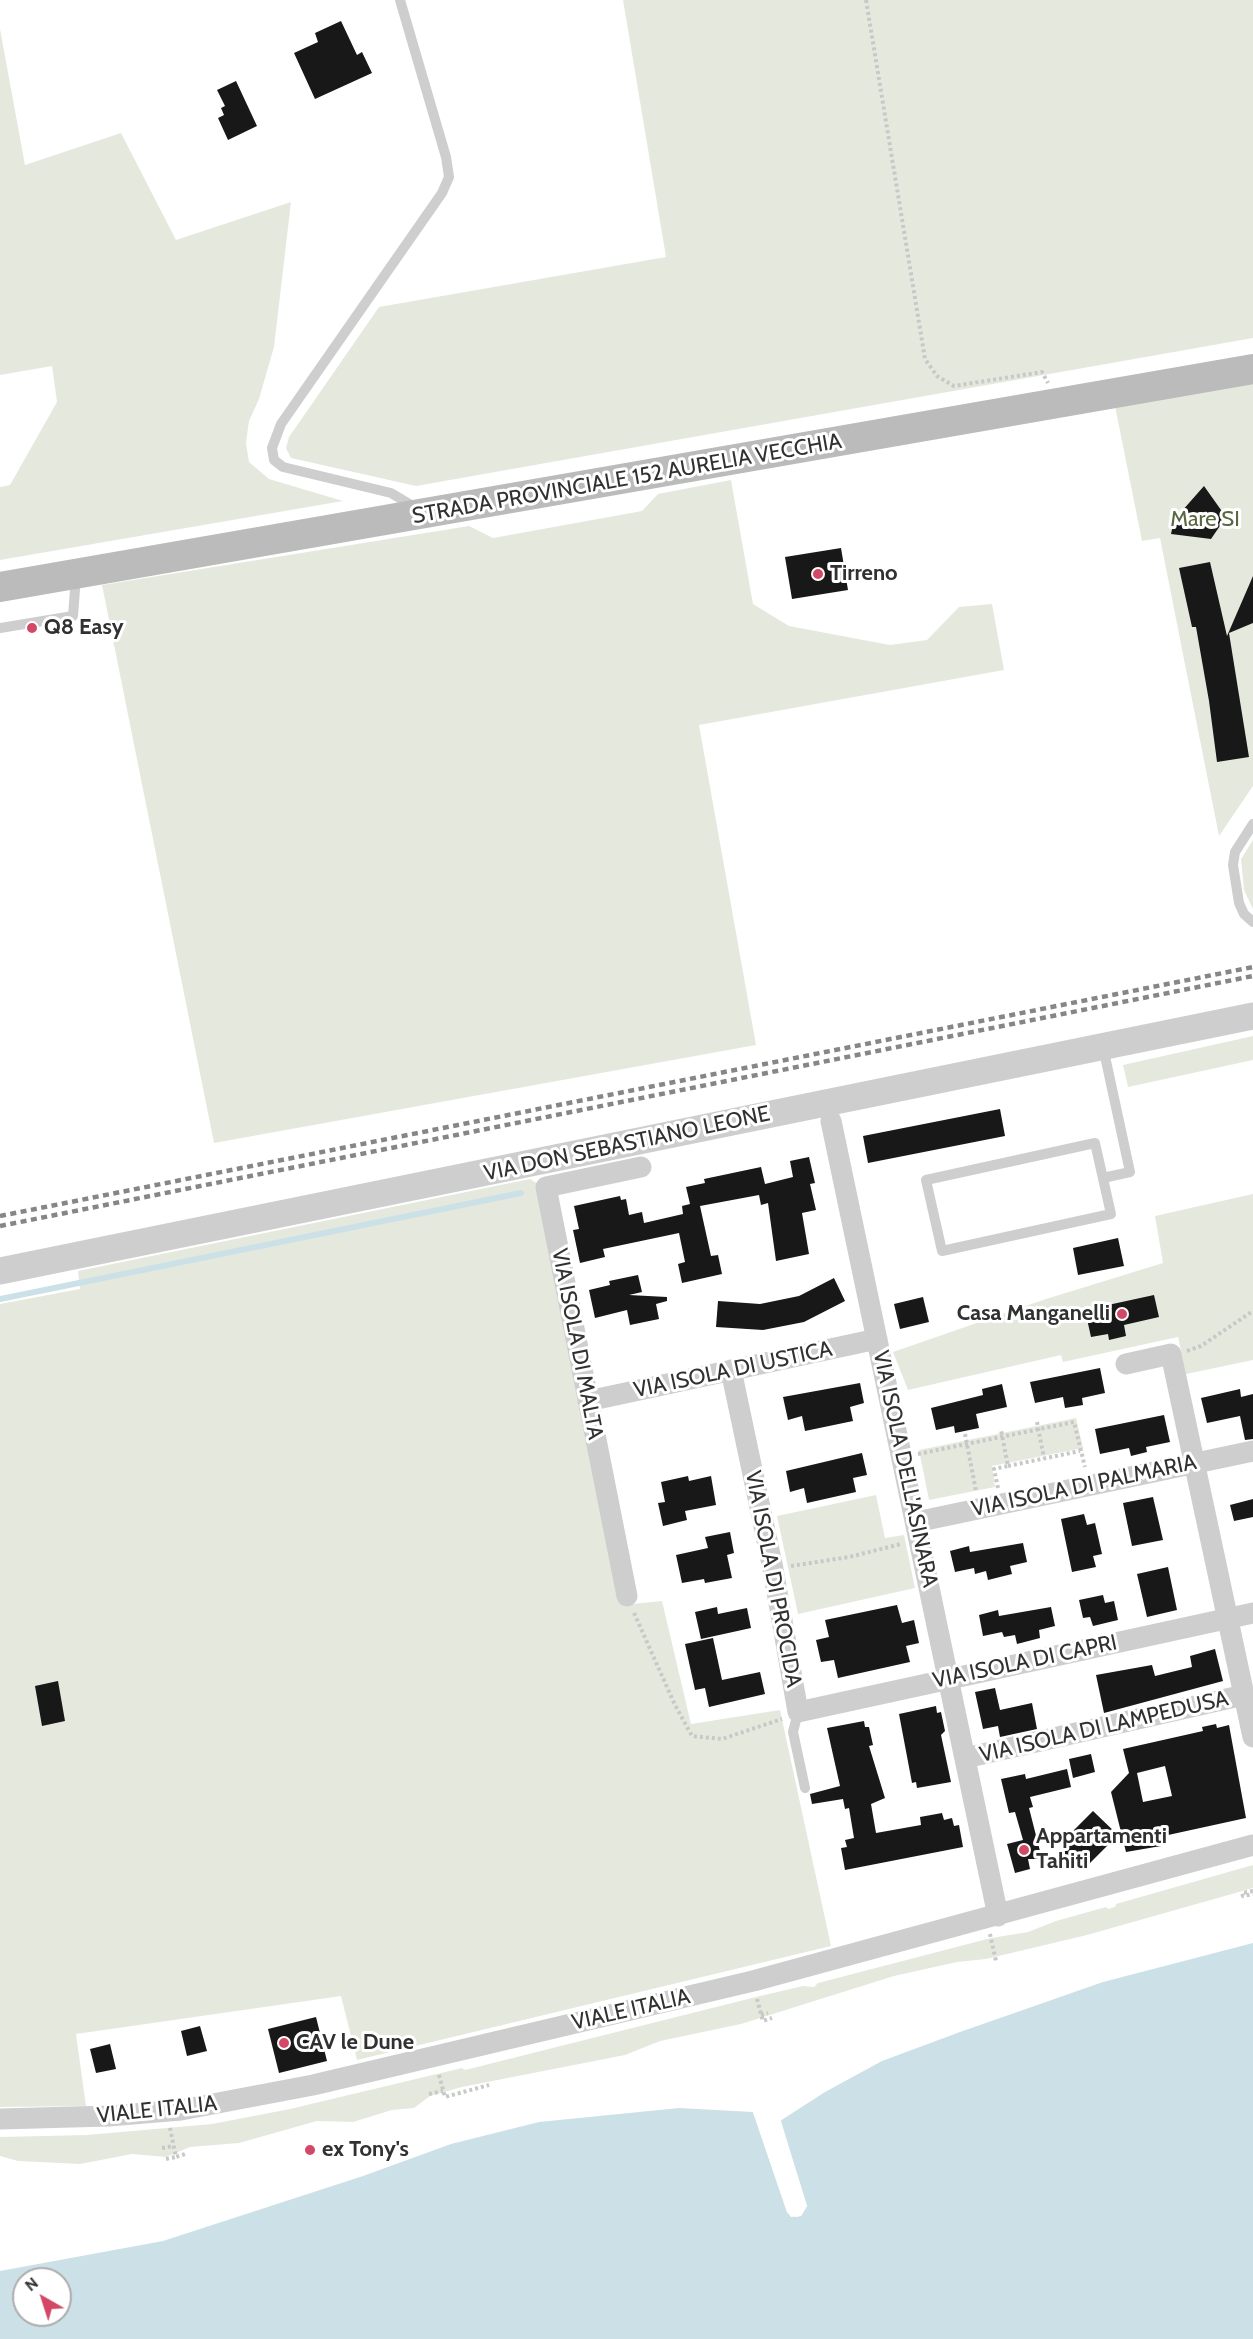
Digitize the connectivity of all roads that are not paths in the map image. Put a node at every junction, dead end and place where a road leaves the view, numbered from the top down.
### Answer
1 (400, 0) edge
2 (1253, 369) edge
3 (424, 514) junction
4 (76, 574) junction
5 (0, 587) edge
6 (0, 628) edge
7 (1253, 824) edge
8 (1253, 922) edge
9 (1253, 1016) edge
10 (1103, 1046) junction
11 (831, 1120) dead end
12 (641, 1167) dead end
13 (1103, 1178) junction
14 (0, 1271) edge
15 (877, 1339) junction
16 (1126, 1364) dead end
17 (731, 1370) junction
18 (588, 1401) junction
19 (1253, 1451) edge
20 (1193, 1463) junction
21 (918, 1531) junction
22 (627, 1596) road end
23 (1253, 1613) edge
24 (1226, 1619) junction
25 (950, 1678) junction
26 (1244, 1695) junction
27 (798, 1712) junction
28 (1253, 1737) edge
29 (965, 1758) junction
30 (805, 1788) dead end
31 (1253, 1845) edge
32 (998, 1916) junction
33 (0, 2119) edge

1 - 3 lane
2 - 3 main road, STRADA PROVINCIALE 152 AURELIA VECCHIA
3 - 4 main road, STRADA PROVINCIALE 152 AURELIA VECCHIA
4 - 5 main road, STRADA PROVINCIALE 152 AURELIA VECCHIA
4 - 6 lane
7 - 8 lane
9 - 10 street, VIA DON SEBASTIANO LEONE
10 - 13 lane
10 - 14 street, VIA DON SEBASTIANO LEONE
11 - 15 street, VIA ISOLA DELL'ASINARA
12 - 18 street, VIA ISOLA DI MALTA
13 - 13 lane
15 - 17 street, VIA ISOLA DI USTICA
15 - 21 street, VIA ISOLA DELL'ASINARA
16 - 20 street
17 - 18 street, VIA ISOLA DI USTICA
17 - 27 street, VIA ISOLA DI PROCIDA
18 - 22 street, VIA ISOLA DI MALTA
19 - 20 street, VIA ISOLA DI PALMARIA
20 - 21 street, VIA ISOLA DI PALMARIA
20 - 24 street
21 - 25 street, VIA ISOLA DELL'ASINARA
23 - 24 street, VIA ISOLA DI CAPRI
24 - 25 street, VIA ISOLA DI CAPRI
24 - 26 street
25 - 27 street, VIA ISOLA DI CAPRI
25 - 29 street, VIA ISOLA DELL'ASINARA
26 - 28 street
26 - 29 street, VIA ISOLA DI LAMPEDUSA
27 - 30 lane, VIA ISOLA DI PROCIDA
29 - 32 street, VIA ISOLA DELL'ASINARA
31 - 32 street, VIALE ITALIA
32 - 33 street, VIALE ITALIA

